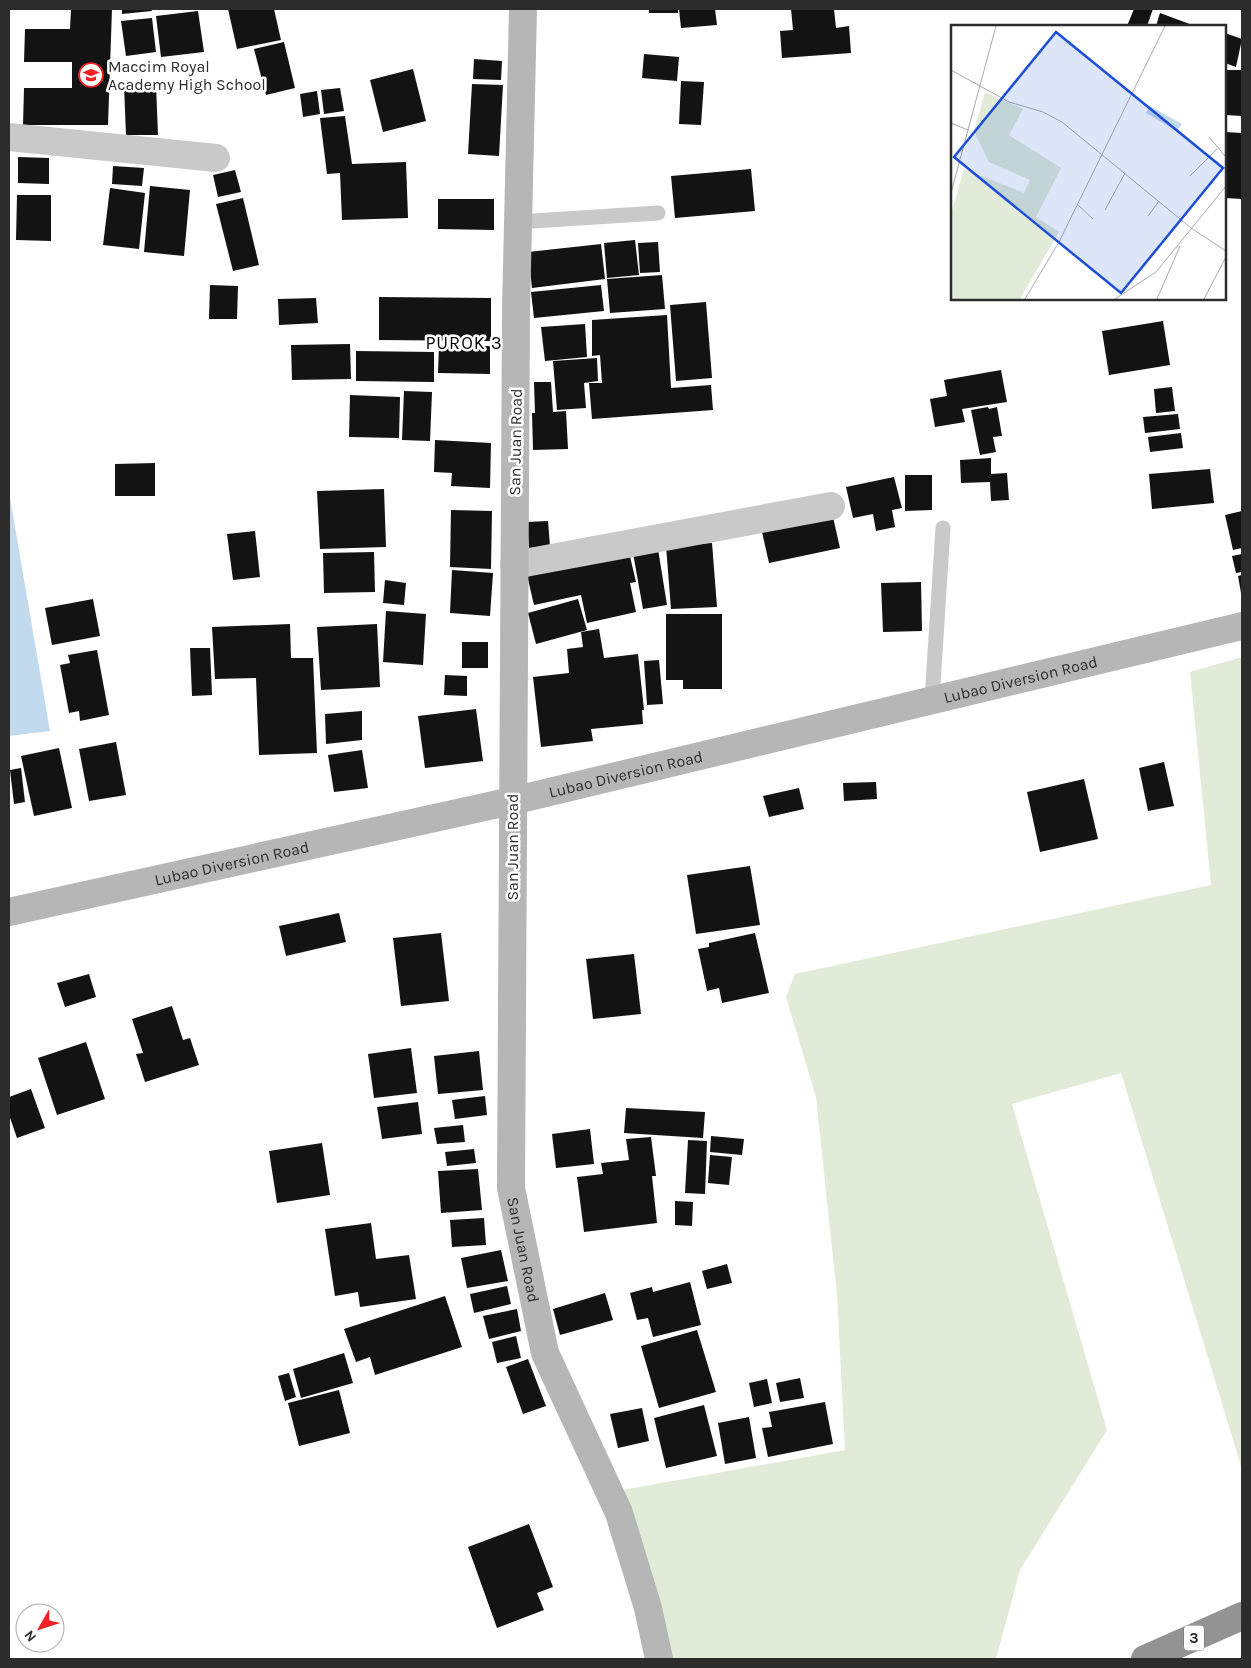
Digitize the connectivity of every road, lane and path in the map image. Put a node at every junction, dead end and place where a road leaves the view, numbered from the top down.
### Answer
1 (523, 9) edge
2 (9, 137) edge
3 (216, 158) dead end
4 (658, 213) dead end
5 (518, 222) junction
6 (831, 506) dead end
7 (943, 528) dead end
8 (514, 565) junction
9 (1242, 626) edge
10 (932, 700) junction
11 (512, 801) junction
12 (9, 912) edge
13 (1242, 1616) edge
14 (659, 1659) edge
15 (1145, 1659) edge

1 - 5 street, San Juan Road
2 - 3 street
4 - 5 lane
5 - 8 street, San Juan Road
6 - 8 street
7 - 10 lane
8 - 11 street, San Juan Road
9 - 10 street, Lubao Diversion Road
10 - 11 street, Lubao Diversion Road
11 - 12 street, Lubao Diversion Road
11 - 14 street, San Juan Road
13 - 15 highway, 3

